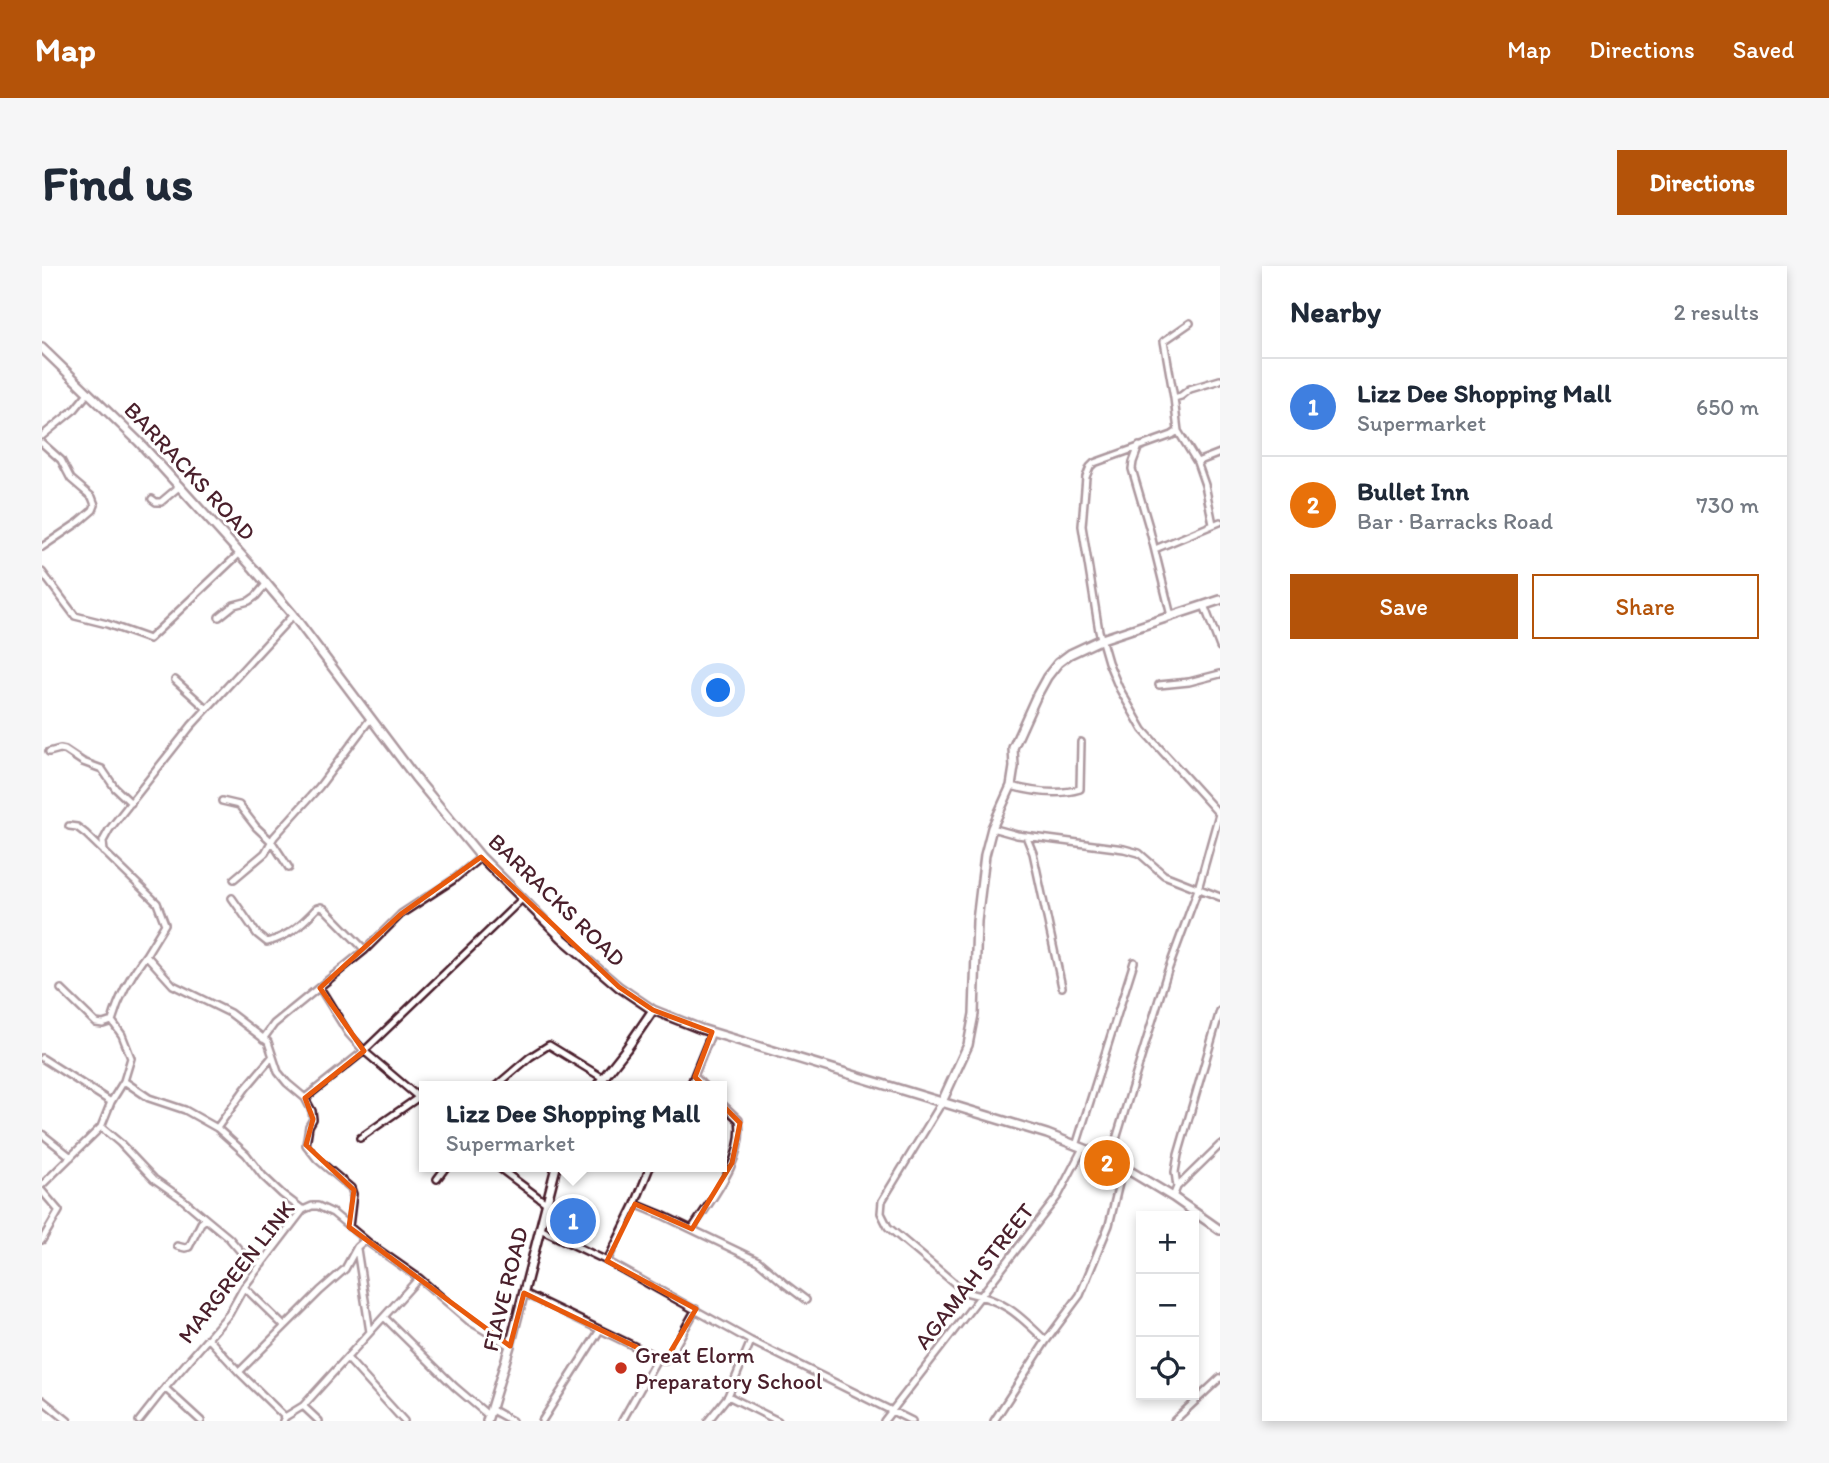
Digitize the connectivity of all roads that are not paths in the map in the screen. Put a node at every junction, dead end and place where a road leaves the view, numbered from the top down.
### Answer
1 (1190, 323) dead end
2 (42, 348) edge
3 (1220, 380) edge
4 (88, 393) junction
5 (1174, 398) junction
6 (1178, 431) junction
7 (42, 436) edge
8 (42, 443) edge
9 (1139, 446) junction
10 (1220, 453) edge
11 (1197, 462) junction
12 (180, 486) junction
13 (152, 499) dead end
14 (1220, 522) edge
15 (1213, 524) junction
16 (42, 547) edge
17 (1155, 549) junction
18 (240, 553) junction
19 (42, 572) edge
20 (267, 583) junction
21 (1220, 600) edge
22 (1204, 605) junction
23 (293, 615) junction
24 (1171, 616) junction
25 (219, 617) dead end
26 (1102, 639) junction
27 (1220, 647) edge
28 (1220, 674) edge
29 (175, 680) dead end
30 (1159, 685) dead end
31 (207, 709) junction
32 (371, 718) junction
33 (1081, 742) dead end
34 (49, 752) dead end
35 (1010, 786) junction
36 (222, 802) dead end
37 (131, 803) junction
38 (1219, 815) edge
39 (69, 826) dead end
40 (992, 828) junction
41 (1026, 836) junction
42 (271, 842) junction
43 (104, 852) junction
44 (481, 857) junction
45 (289, 868) dead end
46 (234, 879) dead end
47 (1198, 889) junction
48 (1220, 897) edge
49 (232, 898) dead end
50 (522, 899) junction
51 (365, 950) junction
52 (146, 955) junction
53 (1134, 962) dead end
54 (1062, 987) dead end
55 (320, 988) junction
56 (61, 989) dead end
57 (653, 1010) junction
58 (1220, 1011) edge
59 (112, 1021) junction
60 (712, 1032) junction
61 (263, 1039) junction
62 (364, 1051) junction
63 (272, 1057) junction
64 (42, 1058) edge
65 (695, 1077) junction
66 (603, 1078) junction
67 (124, 1081) junction
68 (502, 1081) edge
69 (601, 1081) edge
70 (693, 1081) edge
71 (699, 1081) edge
72 (419, 1097) edge
73 (305, 1098) junction
74 (111, 1102) junction
75 (419, 1102) edge
76 (941, 1104) junction
77 (727, 1109) edge
78 (101, 1127) junction
79 (217, 1128) junction
80 (42, 1134) edge
81 (360, 1138) dead end
82 (1220, 1145) edge
83 (1079, 1147) junction
84 (71, 1157) junction
85 (1110, 1159) junction
86 (1123, 1167) junction
87 (727, 1171) edge
88 (443, 1172) edge
89 (505, 1172) edge
90 (555, 1172) edge
91 (646, 1172) edge
92 (727, 1172) edge
93 (438, 1179) dead end
94 (42, 1185) edge
95 (1177, 1186) junction
96 (42, 1191) edge
97 (1173, 1197) junction
98 (547, 1203) junction
99 (635, 1204) junction
100 (303, 1210) junction
101 (206, 1219) junction
102 (348, 1227) junction
103 (540, 1229) junction
104 (692, 1229) junction
105 (1220, 1230) edge
106 (42, 1240) edge
107 (365, 1240) junction
108 (177, 1246) dead end
109 (357, 1247) junction
110 (607, 1261) junction
111 (262, 1264) junction
112 (419, 1278) junction
113 (244, 1287) junction
114 (524, 1293) junction
115 (981, 1296) junction
116 (806, 1300) dead end
117 (696, 1309) junction
118 (384, 1317) junction
119 (284, 1326) junction
120 (600, 1330) junction
121 (370, 1332) junction
122 (208, 1338) junction
123 (751, 1341) junction
124 (1046, 1341) junction
125 (510, 1346) junction
126 (658, 1357) junction
127 (347, 1358) junction
128 (239, 1372) junction
129 (1220, 1378) edge
130 (165, 1388) junction
131 (728, 1396) junction
132 (42, 1401) edge
133 (303, 1406) junction
134 (891, 1411) junction
135 (489, 1416) edge
136 (284, 1419) edge
137 (68, 1421) edge
138 (139, 1421) edge
139 (201, 1421) edge
140 (320, 1421) edge
141 (404, 1421) edge
142 (512, 1421) edge
143 (542, 1421) edge
144 (622, 1421) edge
145 (708, 1421) edge
146 (778, 1421) edge
147 (884, 1421) edge
148 (912, 1421) edge
149 (993, 1421) edge
150 (1175, 1421) edge

1 - 5 street
2 - 4 street, BARRACKS ROAD
3 - 5 street
4 - 7 street
4 - 12 street, BARRACKS ROAD
5 - 6 street
6 - 9 street
6 - 11 street
8 - 16 street
9 - 17 street
9 - 26 street
10 - 11 street
11 - 15 street
12 - 13 street
12 - 18 street, BARRACKS ROAD
14 - 15 street
15 - 17 street
17 - 24 street
18 - 19 street
18 - 20 street, BARRACKS ROAD
20 - 23 street, BARRACKS ROAD
20 - 25 street
21 - 22 street
22 - 24 street
22 - 27 street
23 - 31 street
23 - 32 street, BARRACKS ROAD
24 - 26 street
26 - 35 street
26 - 38 street
28 - 30 street
29 - 31 street
31 - 37 street
32 - 42 street
32 - 44 street, BARRACKS ROAD
33 - 35 street
34 - 37 street
35 - 40 street
36 - 42 street
37 - 43 street
38 - 47 street
39 - 43 street
40 - 41 street
40 - 76 street
41 - 47 street
41 - 54 street
42 - 45 street
42 - 46 street
43 - 52 street
44 - 50 street, BARRACKS ROAD
44 - 51 street
47 - 48 street
47 - 85 street
49 - 51 street
50 - 57 street, BARRACKS ROAD
50 - 62 street
51 - 55 street
52 - 59 street
52 - 61 street
53 - 83 street, AGAMAH STREET
55 - 61 street
55 - 62 street
56 - 59 street
57 - 60 street, BARRACKS ROAD
57 - 66 street
58 - 95 street
59 - 67 street
60 - 65 street
60 - 76 street, BARRACKS ROAD
61 - 63 street
62 - 72 street
62 - 73 street
63 - 73 street
63 - 79 street
64 - 74 street
65 - 70 street
65 - 71 street
66 - 68 street
66 - 69 street
67 - 74 street
67 - 79 street
73 - 102 street
74 - 78 street
75 - 81 street
76 - 83 street, BARRACKS ROAD
76 - 115 street
77 - 87 street
78 - 84 street
78 - 101 street
79 - 100 street
80 - 84 street
82 - 95 street
83 - 85 street, BARRACKS ROAD
83 - 115 street, AGAMAH STREET
84 - 94 street
85 - 86 street, BARRACKS ROAD
86 - 97 street, BARRACKS ROAD
86 - 124 street
88 - 93 street
89 - 98 street
90 - 98 street, FIAVE ROAD
91 - 99 street
92 - 104 street
95 - 97 street
96 - 106 street
97 - 105 street, BARRACKS ROAD
98 - 103 street, FIAVE ROAD
99 - 104 street
99 - 110 street
100 - 102 street, MARGREEN LINK
100 - 111 street, MARGREEN LINK
101 - 108 street
101 - 111 street
102 - 107 street, MARGREEN LINK
103 - 110 street
103 - 114 street, FIAVE ROAD
104 - 116 street
107 - 109 street
107 - 112 street, MARGREEN LINK
109 - 119 street
109 - 121 street
110 - 117 street
111 - 113 street, MARGREEN LINK
112 - 118 street
112 - 125 street, MARGREEN LINK
113 - 119 street
113 - 122 street, MARGREEN LINK
114 - 120 street
114 - 125 street, FIAVE ROAD
115 - 124 street
115 - 134 street, AGAMAH STREET
117 - 123 street
117 - 126 street
118 - 121 street
118 - 135 street
119 - 128 street
120 - 126 street
120 - 143 street
121 - 127 street
122 - 128 street
122 - 130 street, MARGREEN LINK
123 - 131 street
123 - 134 street
124 - 149 street
125 - 135 street, FIAVE ROAD
126 - 144 street
127 - 133 street
127 - 141 street
128 - 136 street
129 - 150 street
130 - 138 street, MARGREEN LINK
130 - 139 street
131 - 145 street
131 - 146 street
132 - 137 street
133 - 136 street
133 - 140 street
134 - 147 street, AGAMAH STREET
134 - 148 street
135 - 142 street

